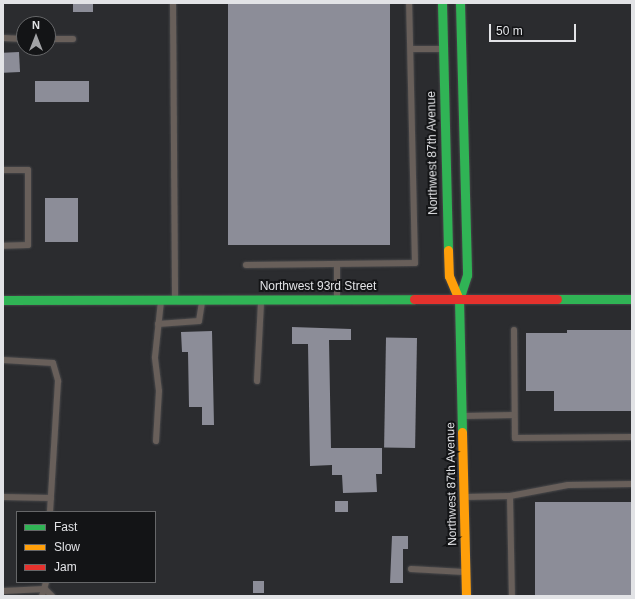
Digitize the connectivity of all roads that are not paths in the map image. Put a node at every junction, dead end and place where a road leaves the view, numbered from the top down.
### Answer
1 (173, 3) edge
2 (409, 3) edge
3 (442, 3) edge
4 (460, 3) edge
5 (3, 38) edge
6 (16, 39) edge
7 (56, 39) edge
8 (73, 39) dead end
9 (443, 48) junction
10 (410, 49) junction
11 (3, 170) edge
12 (3, 246) edge
13 (337, 264) junction
14 (246, 265) dead end
15 (161, 299) junction
16 (175, 299) junction
17 (202, 299) junction
18 (262, 299) junction
19 (632, 299) edge
20 (3, 300) edge
21 (337, 300) junction
22 (459, 300) junction
23 (158, 324) junction
24 (514, 330) dead end
25 (3, 360) edge
26 (257, 381) dead end
27 (514, 415) junction
28 (462, 416) junction
29 (632, 437) edge
30 (156, 441) dead end
31 (632, 484) edge
32 (510, 496) junction
33 (3, 497) edge
34 (464, 497) junction
35 (51, 498) junction
36 (50, 511) edge
37 (411, 569) dead end
38 (466, 572) junction
39 (46, 583) edge
40 (45, 589) junction
41 (3, 590) edge
42 (42, 596) edge
43 (52, 596) edge
44 (466, 596) edge
45 (512, 596) edge

1 - 16 lane
2 - 10 lane
3 - 9 main road, Northwest 87th Avenue
4 - 22 main road, Northwest 87th Avenue
5 - 6 lane
7 - 8 lane
9 - 10 lane
9 - 22 main road, Northwest 87th Avenue
10 - 13 lane
11 - 12 lane
13 - 14 lane
13 - 21 lane
15 - 16 main road, Northwest 93rd Street
15 - 20 main road, Northwest 93rd Street
15 - 23 lane
16 - 17 main road, Northwest 93rd Street
17 - 18 main road, Northwest 93rd Street
17 - 23 lane
18 - 21 main road, Northwest 93rd Street
18 - 26 lane
19 - 22 main road, Northwest 93rd Street
21 - 22 main road, Northwest 93rd Street
22 - 28 main road, Northwest 87th Avenue
23 - 30 lane
24 - 27 lane
25 - 35 lane
27 - 28 lane
27 - 29 lane
28 - 34 main road, Northwest 87th Avenue
31 - 32 lane
32 - 34 lane
32 - 45 lane
33 - 35 lane
34 - 38 main road, Northwest 87th Avenue
35 - 36 lane
37 - 38 lane
38 - 44 main road, Northwest 87th Avenue
39 - 40 lane
40 - 41 lane
40 - 42 lane
40 - 43 lane

